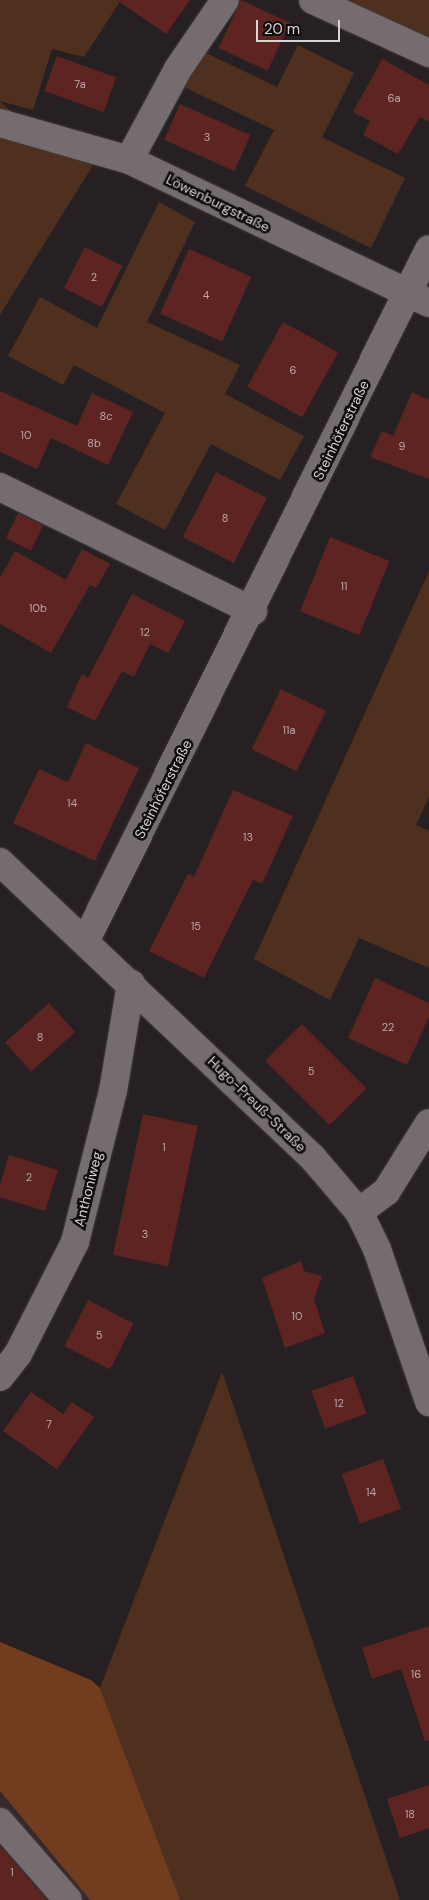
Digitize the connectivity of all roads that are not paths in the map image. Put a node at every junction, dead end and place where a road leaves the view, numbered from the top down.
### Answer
1 (226, 0) edge
2 (313, 0) edge
3 (429, 54) edge
4 (0, 123) edge
5 (129, 160) junction
6 (429, 249) edge
7 (418, 298) edge
8 (0, 487) edge
9 (253, 611) junction
10 (0, 862) edge
11 (86, 940) junction
12 (131, 983) junction
13 (429, 1123) edge
14 (359, 1212) junction
15 (0, 1377) edge
16 (429, 1402) edge
17 (0, 1822) edge
18 (68, 1900) edge

1 - 5 street
2 - 3 street
4 - 5 street, Löwenburgstraße
5 - 7 street, Löwenburgstraße
6 - 7 street, Steinhöferstraße
7 - 9 street, Steinhöferstraße
8 - 9 street
9 - 11 street, Steinhöferstraße
10 - 11 street, Hugo-Preuß-Straße
11 - 12 street, Hugo-Preuß-Straße
12 - 14 street, Hugo-Preuß-Straße
12 - 15 street, Anthoniweg
13 - 14 street
14 - 16 street, Hugo-Preuß-Straße
17 - 18 street

